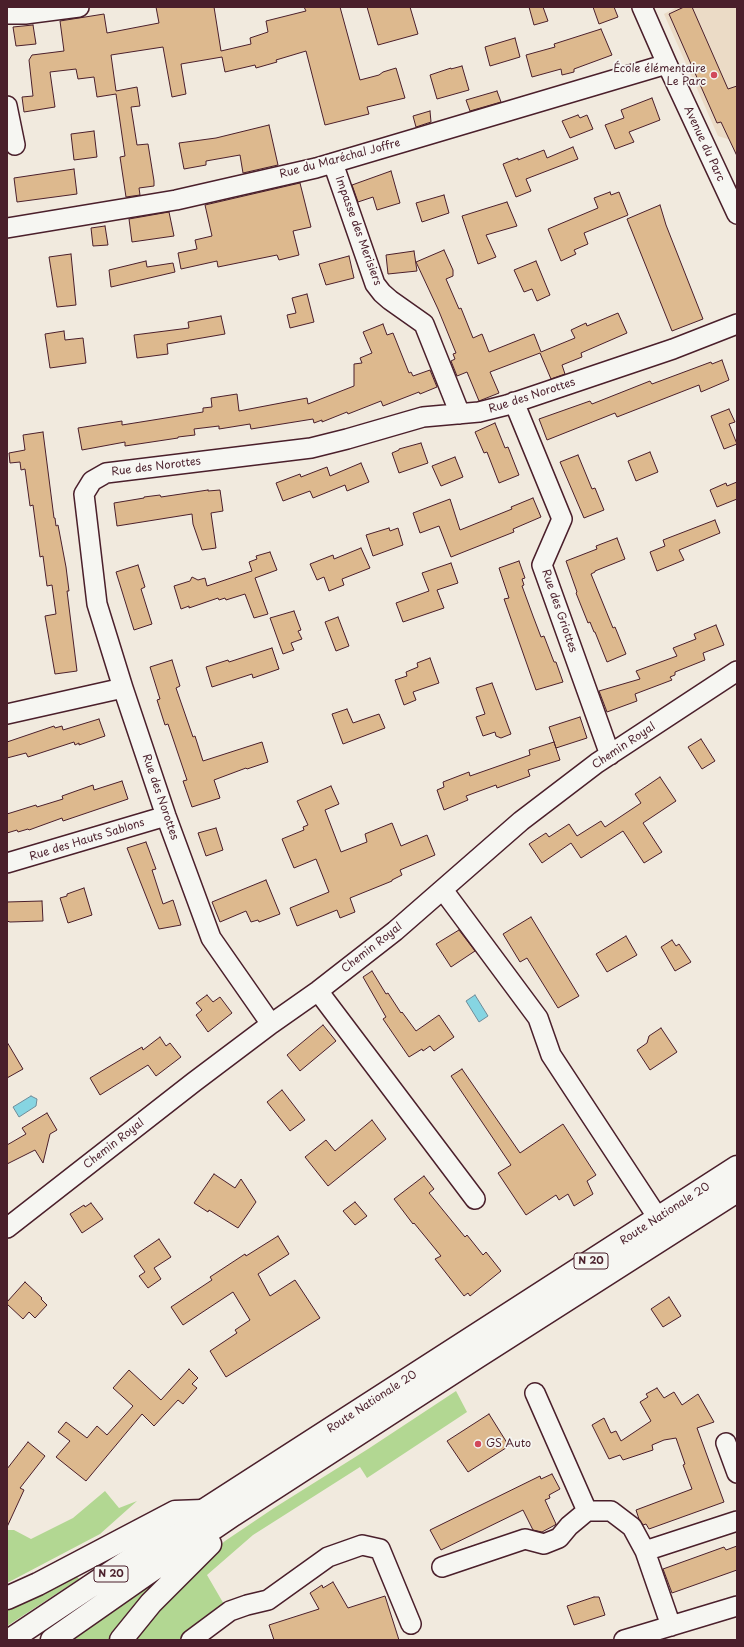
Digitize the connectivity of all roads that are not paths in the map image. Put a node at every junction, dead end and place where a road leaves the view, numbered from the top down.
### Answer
1 (80, 7) edge
2 (642, 7) edge
3 (7, 14) edge
4 (667, 64) junction
5 (7, 106) edge
6 (15, 145) dead end
7 (333, 163) junction
8 (736, 208) edge
9 (7, 228) edge
10 (737, 324) edge
11 (514, 402) junction
12 (460, 414) junction
13 (737, 671) edge
14 (123, 688) junction
15 (7, 714) edge
16 (610, 755) junction
17 (166, 816) junction
18 (7, 863) edge
19 (443, 890) junction
20 (318, 991) junction
21 (271, 1024) junction
22 (737, 1167) edge
23 (737, 1191) edge
24 (475, 1199) dead end
25 (658, 1218) junction
26 (7, 1228) edge
27 (535, 1393) dead end
28 (726, 1443) dead end
29 (737, 1473) edge
30 (203, 1511) junction
31 (587, 1511) junction
32 (233, 1515) junction
33 (737, 1521) edge
34 (645, 1551) junction
35 (442, 1567) dead end
36 (7, 1598) edge
37 (737, 1606) edge
38 (411, 1624) dead end
39 (671, 1626) junction
40 (10, 1640) edge
41 (52, 1640) edge
42 (122, 1640) edge
43 (192, 1640) edge
44 (624, 1640) edge

1 - 3 street
2 - 4 street, Avenue du Parc
4 - 7 street, Rue du Maréchal Joffre
4 - 8 street, Avenue du Parc
5 - 6 street
7 - 9 street, Rue du Maréchal Joffre
7 - 12 street, Impasse des Merisiers
10 - 11 street, Rue des Norottes
11 - 12 street, Rue des Norottes
11 - 16 street, Rue des Griottes
12 - 14 street, Rue des Norottes
13 - 16 street, Chemin Royal
14 - 15 street
14 - 17 street, Rue des Norottes
16 - 19 street, Chemin Royal
17 - 18 street, Rue des Hauts Sablons
17 - 21 street, Rue des Norottes
19 - 20 street, Chemin Royal
19 - 25 street
20 - 21 street, Chemin Royal
20 - 24 street
21 - 26 street, Chemin Royal
22 - 25 main road, Route Nationale 20 / N 20
23 - 32 main road, Route Nationale 20 / N 20
25 - 30 main road, Route Nationale 20 / N 20
27 - 31 street
28 - 29 street
30 - 36 main road
30 - 40 main road, Route Nationale 20 / N 20
31 - 34 street
31 - 35 street
32 - 41 main road, Route Nationale 20 / N 20
32 - 42 main road
33 - 34 street
34 - 39 street
37 - 39 street
38 - 43 street
39 - 44 street

